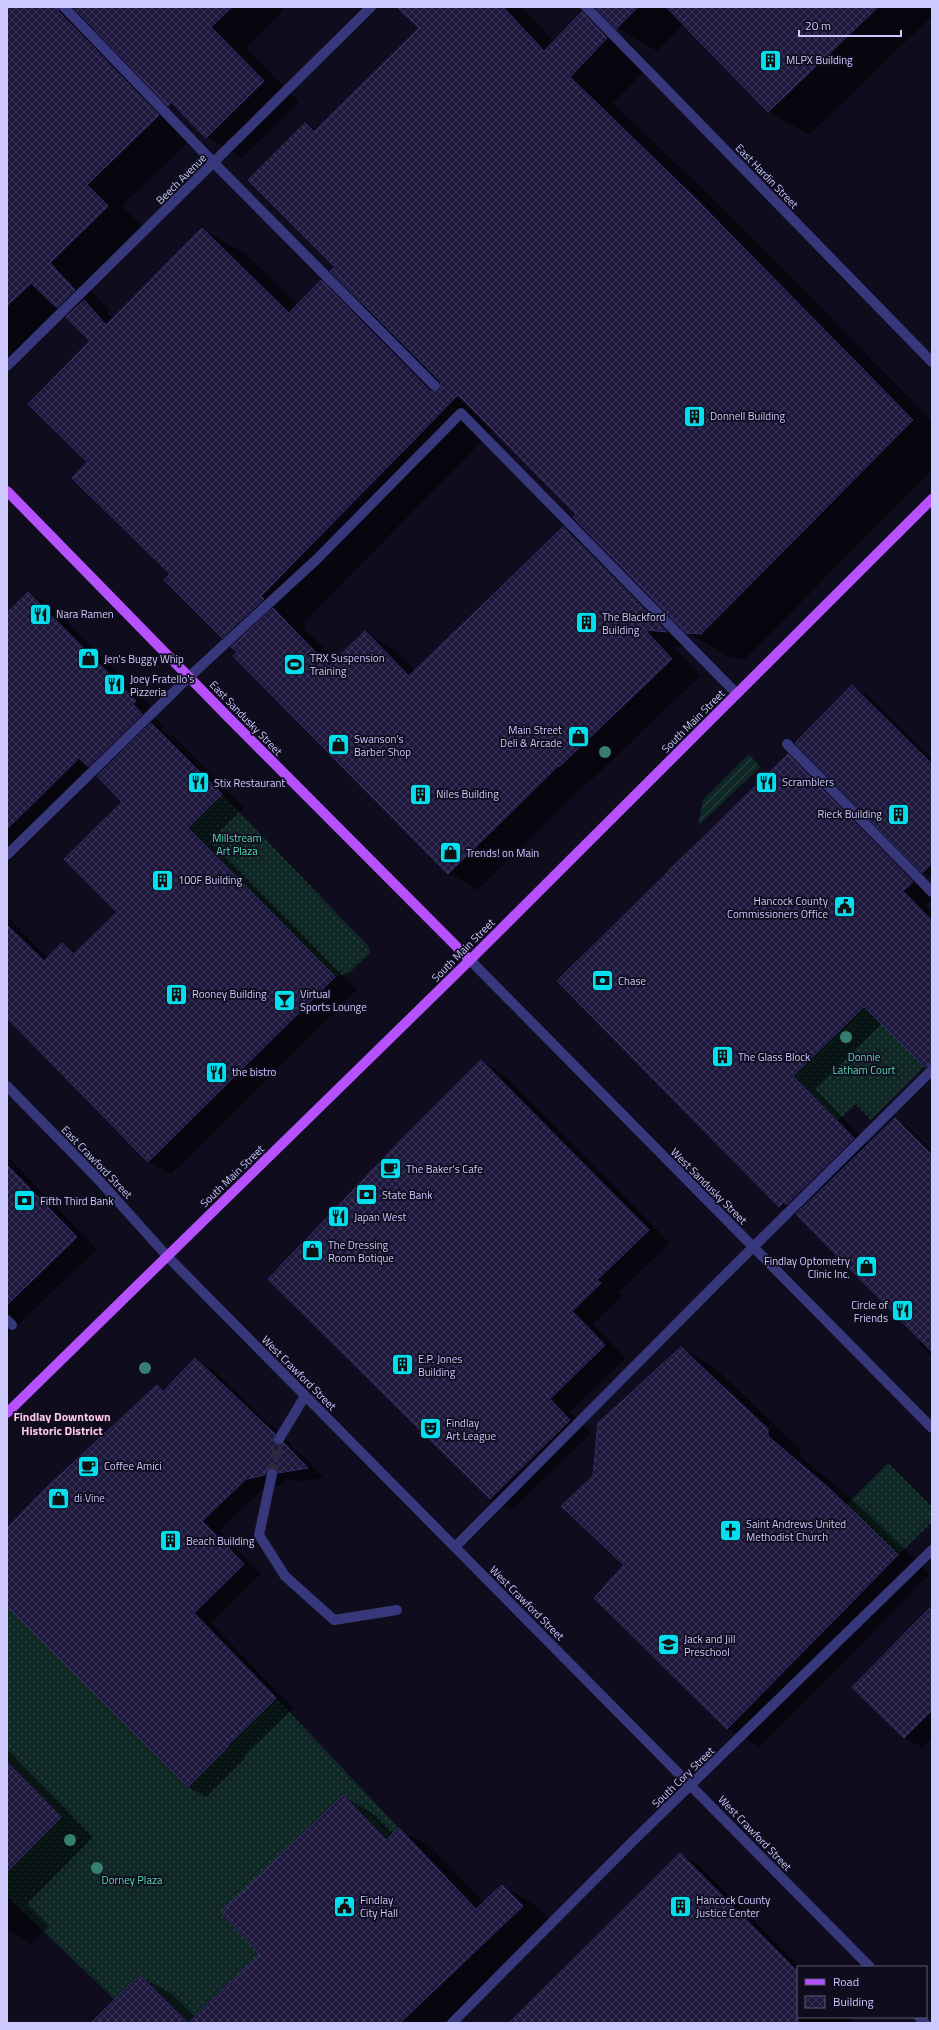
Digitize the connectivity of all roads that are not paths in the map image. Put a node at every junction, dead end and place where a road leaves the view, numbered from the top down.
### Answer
1 (64, 7) edge
2 (371, 7) edge
3 (586, 7) edge
4 (214, 163) junction
5 (932, 362) edge
6 (7, 366) edge
7 (435, 386) dead end
8 (7, 491) edge
9 (932, 499) edge
10 (189, 677) junction
11 (737, 694) junction
12 (787, 744) dead end
13 (7, 855) edge
14 (929, 889) edge
15 (470, 960) junction
16 (932, 1070) edge
17 (7, 1086) edge
18 (753, 1247) junction
19 (167, 1256) junction
20 (305, 1396) junction
21 (7, 1413) edge
22 (932, 1428) edge
23 (280, 1439) tunnel mouth
24 (272, 1474) tunnel mouth
25 (455, 1548) junction
26 (932, 1550) edge
27 (398, 1610) dead end
28 (691, 1786) junction
29 (869, 1966) edge
30 (452, 2023) edge

1 - 4 street
2 - 4 street, Beech Avenue
3 - 5 street, East Hardin Street
4 - 6 street, Beech Avenue
4 - 7 street
8 - 10 main road, East Sandusky Street
9 - 11 main road, South Main Street
10 - 11 street
10 - 13 street
10 - 15 main road, East Sandusky Street
11 - 15 main road, South Main Street
12 - 14 street
15 - 18 street, West Sandusky Street
15 - 19 main road, South Main Street
16 - 18 street
17 - 19 street, East Crawford Street
18 - 22 street, West Sandusky Street
18 - 25 street
19 - 20 street, West Crawford Street
19 - 21 main road, South Main Street
20 - 23 street
20 - 25 street, West Crawford Street
24 - 27 street
25 - 28 street, West Crawford Street
26 - 28 street, South Cory Street
28 - 29 street, West Crawford Street
28 - 30 street, South Cory Street

